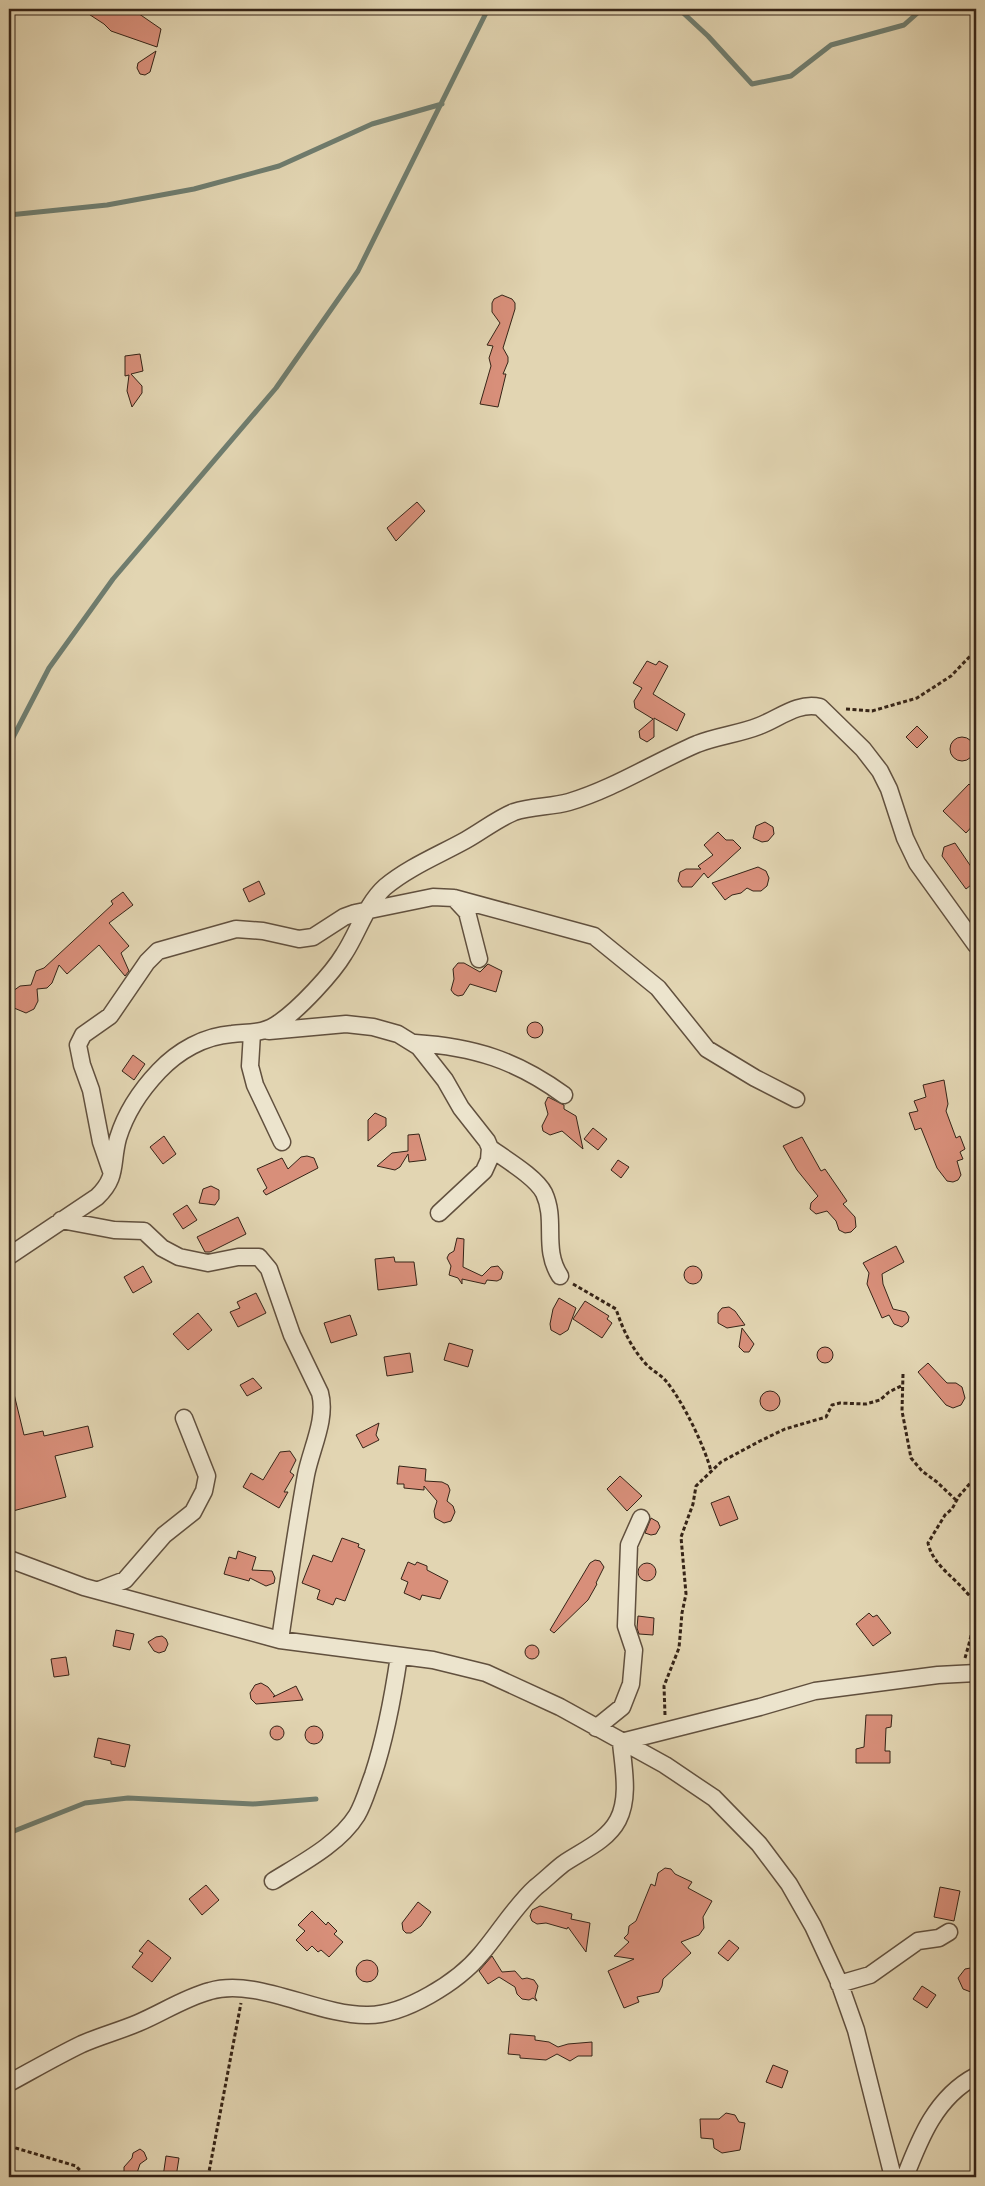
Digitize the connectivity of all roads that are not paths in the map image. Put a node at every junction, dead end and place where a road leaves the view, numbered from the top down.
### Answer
1 (454, 898) junction
2 (368, 912) junction
3 (976, 945) edge
4 (479, 959) dead end
5 (260, 1032) junction
6 (415, 1043) junction
7 (564, 1094) dead end
8 (796, 1099) dead end
9 (282, 1142) dead end
10 (490, 1148) junction
11 (113, 1175) junction
12 (439, 1213) dead end
13 (62, 1220) junction
14 (9, 1256) edge
15 (560, 1276) road end
16 (184, 1418) dead end
17 (641, 1518) dead end
18 (9, 1559) edge
19 (99, 1590) junction
20 (280, 1640) junction
21 (400, 1656) junction
22 (969, 1673) edge
23 (596, 1728) junction
24 (620, 1742) junction
25 (273, 1881) dead end
26 (949, 1932) dead end
27 (839, 1984) junction
28 (976, 2076) edge
29 (9, 2083) edge
30 (893, 2177) edge
31 (905, 2177) edge

1 - 2 street
1 - 4 street
1 - 8 street
2 - 3 street
2 - 5 street
2 - 11 street
5 - 6 street
5 - 9 street
5 - 11 street
6 - 7 street
6 - 10 street
10 - 12 street
10 - 15 street
11 - 13 street
13 - 14 street
13 - 20 street
16 - 19 street
17 - 23 street
18 - 19 street
19 - 20 street
20 - 21 street
21 - 23 street
21 - 25 street
22 - 24 street
23 - 24 street
24 - 27 street
24 - 29 street
26 - 27 street
27 - 30 street
28 - 31 street

